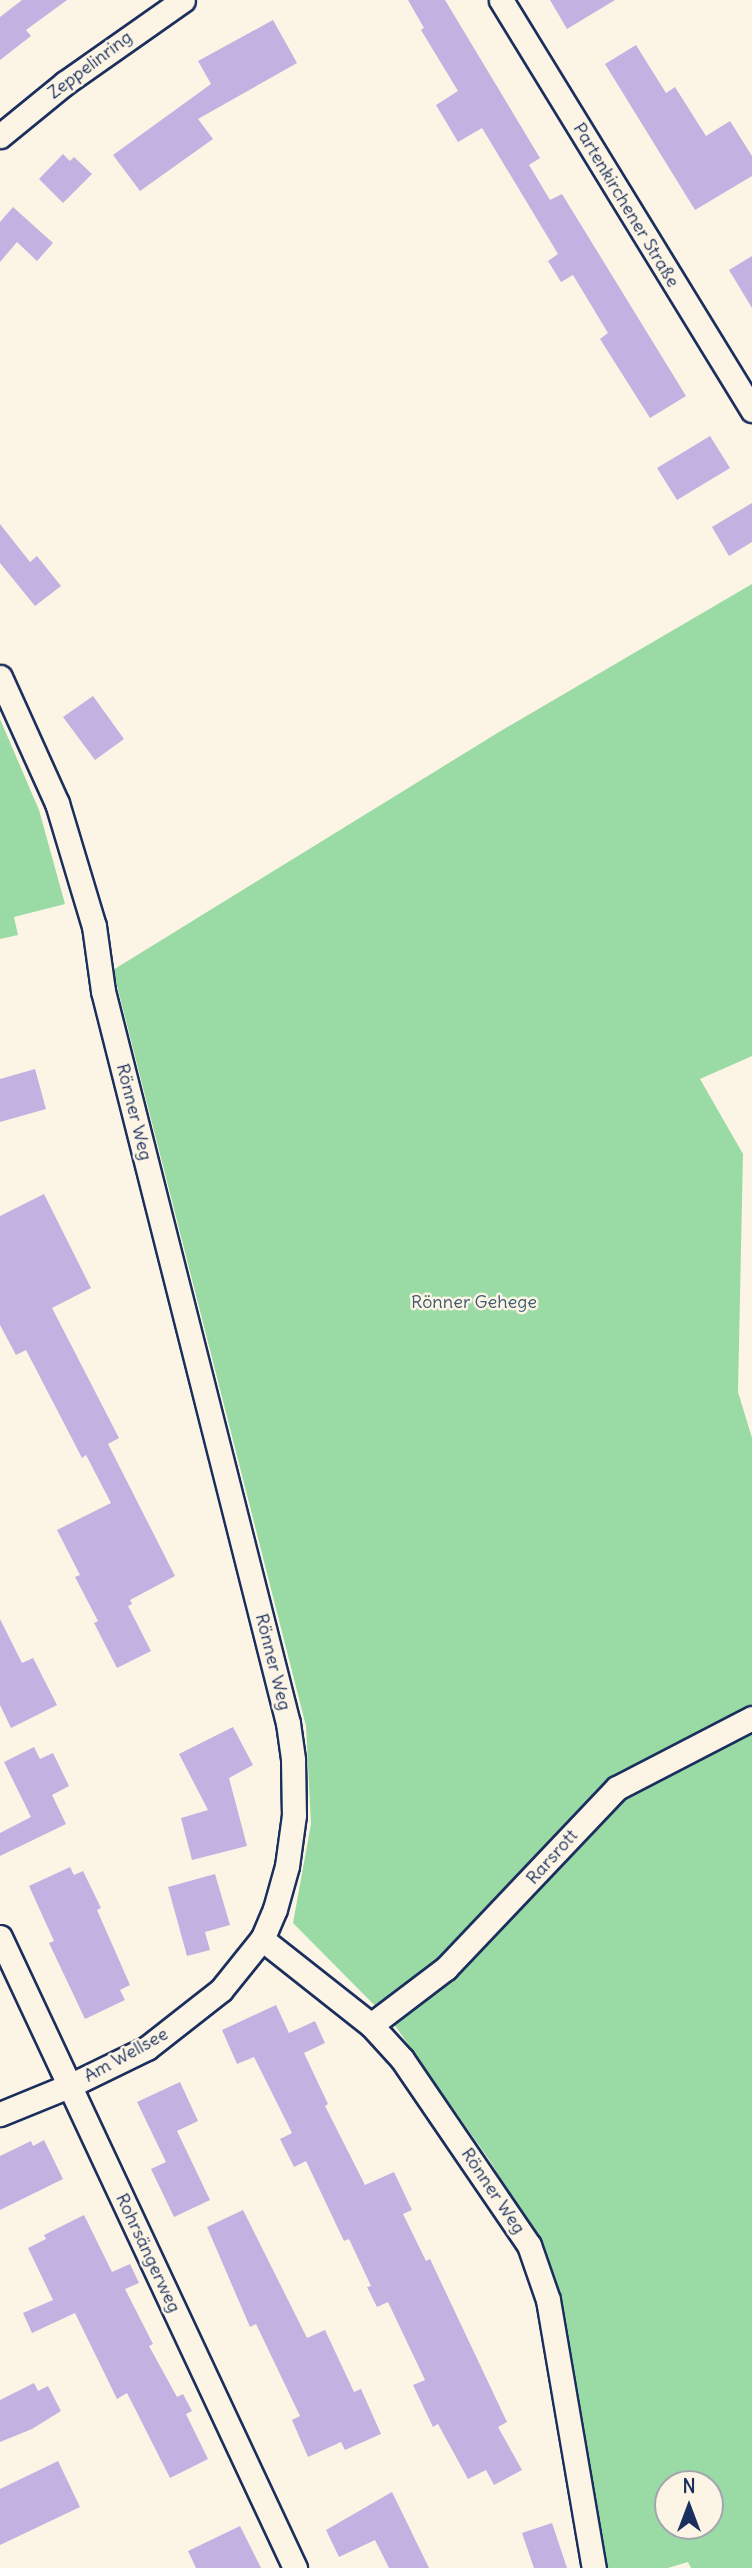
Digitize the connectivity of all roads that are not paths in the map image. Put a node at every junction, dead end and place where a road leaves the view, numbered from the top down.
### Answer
1 (183, 0) edge
2 (501, 0) edge
3 (0, 136) edge
4 (752, 410) edge
5 (0, 677) edge
6 (752, 1718) edge
7 (0, 1937) edge
8 (261, 1939) junction
9 (371, 2025) junction
10 (71, 2085) junction
11 (0, 2114) edge
12 (295, 2568) edge
13 (594, 2568) edge

1 - 3 street, Zeppelinring
2 - 4 street, Partenkirchener Straße
5 - 8 street, Rönner Weg
6 - 9 street, Rarsrott
7 - 10 street, Rohrsängerweg
8 - 9 street, Rönner Weg
8 - 10 street, Am Wellsee
9 - 13 street, Rönner Weg
10 - 11 street, Am Wellsee
10 - 12 street, Rohrsängerweg

